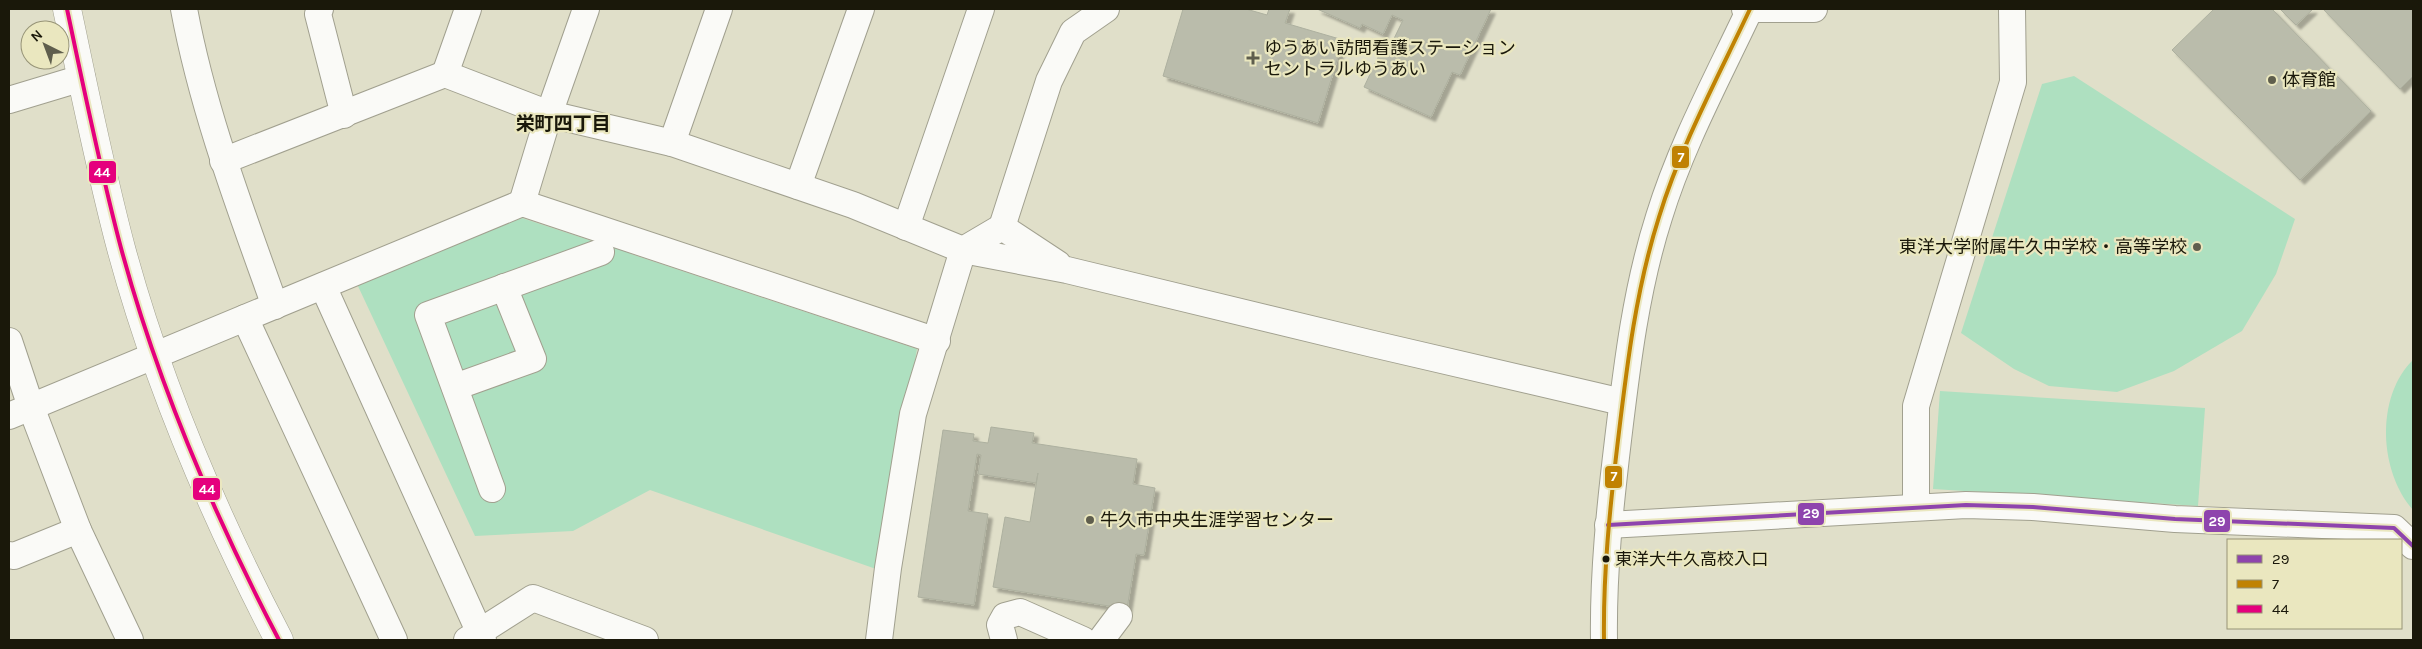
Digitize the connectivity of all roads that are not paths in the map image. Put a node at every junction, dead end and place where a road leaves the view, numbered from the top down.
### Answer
1 (68, 9) edge
2 (184, 9) edge
3 (320, 9) edge
4 (468, 9) edge
5 (586, 9) edge
6 (719, 9) edge
7 (861, 9) edge
8 (981, 9) edge
9 (1106, 9) edge
10 (1748, 9) edge
11 (1814, 9) edge
12 (2012, 9) edge
13 (445, 74) junction
14 (82, 78) junction
15 (9, 100) edge
16 (549, 114) junction
17 (344, 115) junction
18 (672, 143) junction
19 (223, 161) junction
20 (798, 186) junction
21 (522, 203) junction
22 (906, 227) junction
23 (1002, 227) junction
24 (964, 250) junction
25 (601, 252) dead end
26 (1066, 270) junction
27 (323, 286) junction
28 (504, 287) junction
29 (275, 306) junction
30 (246, 318) junction
31 (9, 341) edge
32 (936, 341) junction
33 (155, 356) junction
34 (455, 387) junction
35 (1622, 402) junction
36 (20, 411) edge
37 (492, 489) dead end
38 (1916, 507) junction
39 (1608, 525) junction
40 (78, 530) junction
41 (2413, 546) edge
42 (9, 555) edge
43 (1119, 616) dead end
44 (476, 638) edge
45 (130, 640) edge
46 (279, 640) edge
47 (394, 640) edge
48 (645, 640) edge
49 (879, 640) edge
50 (1004, 640) edge
51 (1083, 640) edge
52 (1101, 640) edge
53 (1604, 640) edge

1 - 14 main road
2 - 19 street
3 - 17 street
4 - 13 street
5 - 16 street
6 - 18 street
7 - 20 street
8 - 22 street
9 - 23 street
10 - 11 street
10 - 35 street
12 - 38 street
13 - 16 street
13 - 17 street
14 - 15 street
14 - 33 main road
16 - 18 street
16 - 21 street
17 - 19 street
18 - 20 street
19 - 29 street
20 - 22 street
21 - 27 street
21 - 32 street
22 - 24 street
23 - 24 street
23 - 26 street
24 - 26 street
24 - 32 street
25 - 28 street
26 - 35 street
27 - 29 street
27 - 44 street
28 - 34 street
28 - 34 street
29 - 30 street
30 - 33 street
30 - 47 street
31 - 36 street
32 - 49 street
33 - 36 street
33 - 46 main road
34 - 37 street
35 - 39 street
36 - 40 street
38 - 39 street
38 - 41 street
39 - 53 street
40 - 42 street
40 - 45 street
43 - 52 street
44 - 48 street
50 - 51 street

